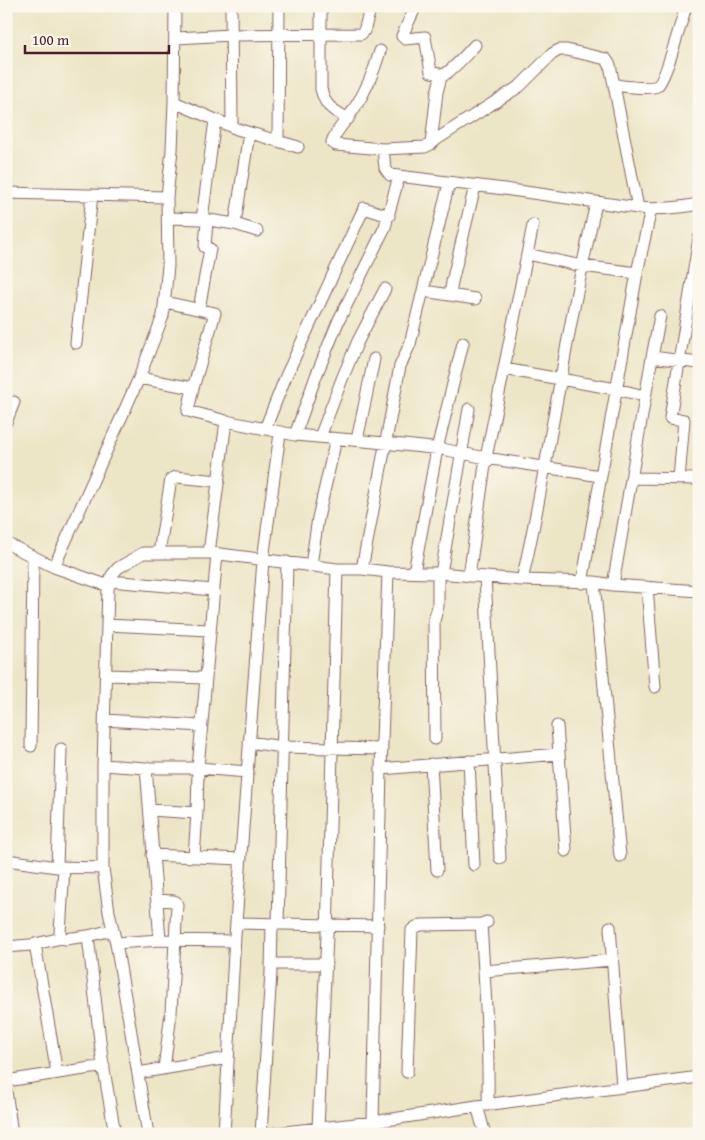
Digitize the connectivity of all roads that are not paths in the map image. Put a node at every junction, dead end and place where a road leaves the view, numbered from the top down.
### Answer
1 (175, 6) edge
2 (231, 6) edge
3 (279, 6) edge
4 (321, 6) edge
5 (371, 6) edge
6 (416, 6) edge
7 (686, 6) edge
8 (321, 34) junction
9 (278, 35) junction
10 (231, 36) junction
11 (176, 38) junction
12 (475, 45) dead end
13 (380, 51) dead end
14 (444, 75) junction
15 (614, 85) junction
16 (174, 102) junction
17 (348, 119) junction
18 (215, 120) junction
19 (232, 127) junction
20 (249, 133) junction
21 (278, 141) junction
22 (431, 144) junction
23 (298, 146) dead end
24 (383, 149) junction
25 (399, 176) junction
26 (449, 183) junction
27 (475, 186) junction
28 (6, 193) edge
29 (92, 195) junction
30 (167, 197) junction
31 (596, 203) junction
32 (699, 204) edge
33 (638, 208) junction
34 (651, 209) junction
35 (388, 216) junction
36 (168, 218) junction
37 (204, 220) junction
38 (235, 224) junction
39 (534, 225) dead end
40 (257, 232) dead end
41 (699, 238) edge
42 (528, 254) junction
43 (582, 266) junction
44 (637, 273) junction
45 (384, 289) dead end
46 (424, 291) junction
47 (450, 295) junction
48 (475, 299) dead end
49 (165, 302) junction
50 (199, 309) junction
51 (660, 316) dead end
52 (76, 343) dead end
53 (463, 343) dead end
54 (652, 357) junction
55 (374, 359) dead end
56 (679, 360) junction
57 (699, 363) edge
58 (504, 369) junction
59 (139, 378) junction
60 (560, 380) junction
61 (193, 388) junction
62 (616, 390) junction
63 (645, 396) junction
64 (14, 402) dead end
65 (469, 409) dead end
66 (226, 421) junction
67 (6, 422) edge
68 (265, 429) junction
69 (280, 433) junction
70 (295, 436) junction
71 (320, 437) junction
72 (336, 438) junction
73 (357, 440) junction
74 (385, 443) junction
75 (437, 449) junction
76 (461, 453) junction
77 (486, 458) junction
78 (546, 468) junction
79 (600, 476) junction
80 (632, 478) junction
81 (679, 478) junction
82 (699, 478) edge
83 (219, 481) junction
84 (6, 543) edge
85 (159, 553) junction
86 (213, 553) junction
87 (33, 556) junction
88 (263, 560) junction
89 (286, 562) junction
90 (311, 566) junction
91 (54, 567) junction
92 (337, 569) junction
93 (362, 569) junction
94 (388, 572) junction
95 (414, 572) junction
96 (440, 573) junction
97 (469, 576) junction
98 (485, 577) junction
99 (522, 580) junction
100 (594, 582) junction
101 (582, 583) junction
102 (109, 584) junction
103 (613, 585) junction
104 (647, 587) junction
105 (213, 590) junction
106 (699, 590) edge
107 (107, 626) junction
108 (210, 630) junction
109 (106, 675) junction
110 (206, 678) junction
111 (655, 687) dead end
112 (105, 720) junction
113 (201, 726) junction
114 (557, 726) dead end
115 (435, 739) dead end
116 (249, 742) junction
117 (31, 746) dead end
118 (282, 747) junction
119 (331, 747) junction
120 (61, 749) dead end
121 (382, 749) junction
122 (559, 754) junction
123 (494, 759) junction
124 (469, 761) junction
125 (432, 764) junction
126 (103, 765) junction
127 (146, 768) junction
128 (198, 768) junction
129 (381, 769) junction
130 (248, 772) junction
131 (150, 810) junction
132 (197, 813) junction
133 (566, 851) dead end
134 (152, 855) junction
135 (620, 856) dead end
136 (194, 857) junction
137 (241, 858) junction
138 (500, 858) dead end
139 (6, 861) edge
140 (474, 865) dead end
141 (60, 867) junction
142 (103, 868) junction
143 (437, 870) dead end
144 (157, 900) junction
145 (236, 923) junction
146 (275, 924) junction
147 (327, 925) junction
148 (378, 926) junction
149 (610, 927) dead end
150 (112, 930) junction
151 (88, 936) junction
152 (62, 938) junction
153 (160, 940) junction
154 (176, 940) junction
155 (234, 941) junction
156 (116, 943) junction
157 (35, 944) junction
158 (6, 947) edge
159 (612, 960) junction
160 (271, 964) junction
161 (326, 964) junction
162 (484, 970) junction
163 (228, 1058) junction
164 (104, 1067) junction
165 (164, 1069) junction
166 (407, 1072) dead end
167 (57, 1073) junction
168 (138, 1074) junction
169 (699, 1077) edge
170 (6, 1081) edge
171 (622, 1087) junction
172 (6, 1091) edge
173 (482, 1106) junction
174 (373, 1122) junction
175 (318, 1131) edge
176 (12, 1134) edge
177 (115, 1134) edge
178 (148, 1134) edge
179 (224, 1134) edge
180 (261, 1134) edge
181 (267, 1134) edge
182 (485, 1134) edge

1 - 11 street
2 - 10 street
3 - 9 street
4 - 8 street
5 - 8 street
6 - 14 street
7 - 15 street
8 - 9 street
8 - 17 street
9 - 10 street
9 - 21 street
10 - 11 street
10 - 19 street
11 - 16 street
12 - 14 street
13 - 17 street
14 - 22 street
15 - 22 street
15 - 33 street
16 - 18 street
16 - 30 street
17 - 24 street
18 - 19 street
18 - 37 street
19 - 20 street
20 - 21 street
20 - 38 street
21 - 23 street
22 - 24 street
24 - 25 street
25 - 26 street
25 - 35 street
26 - 27 street
26 - 46 street
27 - 31 street
27 - 47 street
28 - 29 street
29 - 30 street
29 - 52 street
30 - 36 street
31 - 33 street
31 - 43 street
32 - 34 street
33 - 34 street
34 - 44 street
35 - 68 street
35 - 70 street
36 - 37 street
36 - 49 street
37 - 38 street
37 - 50 street
38 - 40 street
39 - 42 street
41 - 56 street
42 - 43 street
42 - 58 street
43 - 44 street
43 - 60 street
44 - 62 street
45 - 71 street
46 - 47 street
46 - 74 street
47 - 48 street
49 - 50 street
49 - 59 street
50 - 61 street
51 - 54 street
53 - 75 street
54 - 56 street
54 - 63 street
55 - 73 street
56 - 57 street
56 - 81 street
58 - 60 street
58 - 77 street
59 - 61 street
59 - 91 street
60 - 62 street
60 - 78 street
61 - 66 street
62 - 63 street
62 - 79 street
63 - 80 street
64 - 67 street
65 - 76 street
66 - 68 street
66 - 83 street
68 - 69 street
69 - 70 street
69 - 88 street
70 - 71 street
71 - 72 street
72 - 73 street
72 - 90 street
73 - 74 street
74 - 75 street
74 - 93 street
75 - 76 street
75 - 95 street
76 - 77 street
76 - 96 street
77 - 78 street
77 - 97 street
78 - 79 street
78 - 99 street
79 - 101 street
80 - 81 street
80 - 103 street
81 - 82 street
83 - 85 street
83 - 86 street
84 - 87 street
85 - 86 street
85 - 102 street
86 - 88 street
86 - 105 street
87 - 91 street
87 - 117 street
88 - 89 street
88 - 116 street
89 - 90 street
89 - 118 street
90 - 92 street
91 - 102 street
92 - 93 street
92 - 119 street
93 - 94 street
94 - 95 street
94 - 121 street
95 - 96 street
96 - 97 street
96 - 115 street
97 - 98 street
98 - 99 street
98 - 123 street
99 - 101 street
100 - 101 street
100 - 103 street
100 - 135 street
102 - 105 street
102 - 107 street
103 - 104 street
104 - 106 street
104 - 111 street
105 - 108 street
107 - 108 street
107 - 109 street
108 - 110 street
109 - 110 street
109 - 112 street
110 - 113 street
112 - 113 street
112 - 126 street
113 - 128 street
114 - 122 street
116 - 118 street
116 - 130 street
118 - 119 street
118 - 146 street
119 - 121 street
119 - 147 street
120 - 141 street
121 - 129 street
122 - 123 street
122 - 133 street
123 - 124 street
123 - 138 street
124 - 125 street
124 - 140 street
125 - 129 street
125 - 143 street
126 - 127 street
126 - 142 street
127 - 128 street
127 - 131 street
128 - 130 street
128 - 132 street
129 - 148 street
130 - 137 street
131 - 132 street
131 - 134 street
132 - 136 street
134 - 136 street
134 - 144 street
136 - 137 street
137 - 145 street
139 - 141 street
141 - 142 street
141 - 152 street
142 - 150 street
144 - 153 street
144 - 154 street
145 - 146 street
145 - 155 street
146 - 147 street
146 - 160 street
147 - 148 street
147 - 161 street
148 - 174 street
149 - 159 street
150 - 151 street
150 - 156 street
151 - 152 street
151 - 164 street
152 - 157 street
153 - 154 street
153 - 156 street
154 - 155 street
154 - 165 street
155 - 163 street
156 - 168 street
157 - 158 street
157 - 167 street
159 - 162 street
159 - 171 street
160 - 161 street
160 - 180 street
161 - 175 street
162 - 166 street
162 - 173 street
163 - 165 street
163 - 179 street
164 - 167 street
164 - 177 street
165 - 168 street
167 - 170 street
168 - 178 street
169 - 171 street
171 - 173 street
172 - 176 street
173 - 174 street
173 - 182 street
174 - 175 street
175 - 181 street

